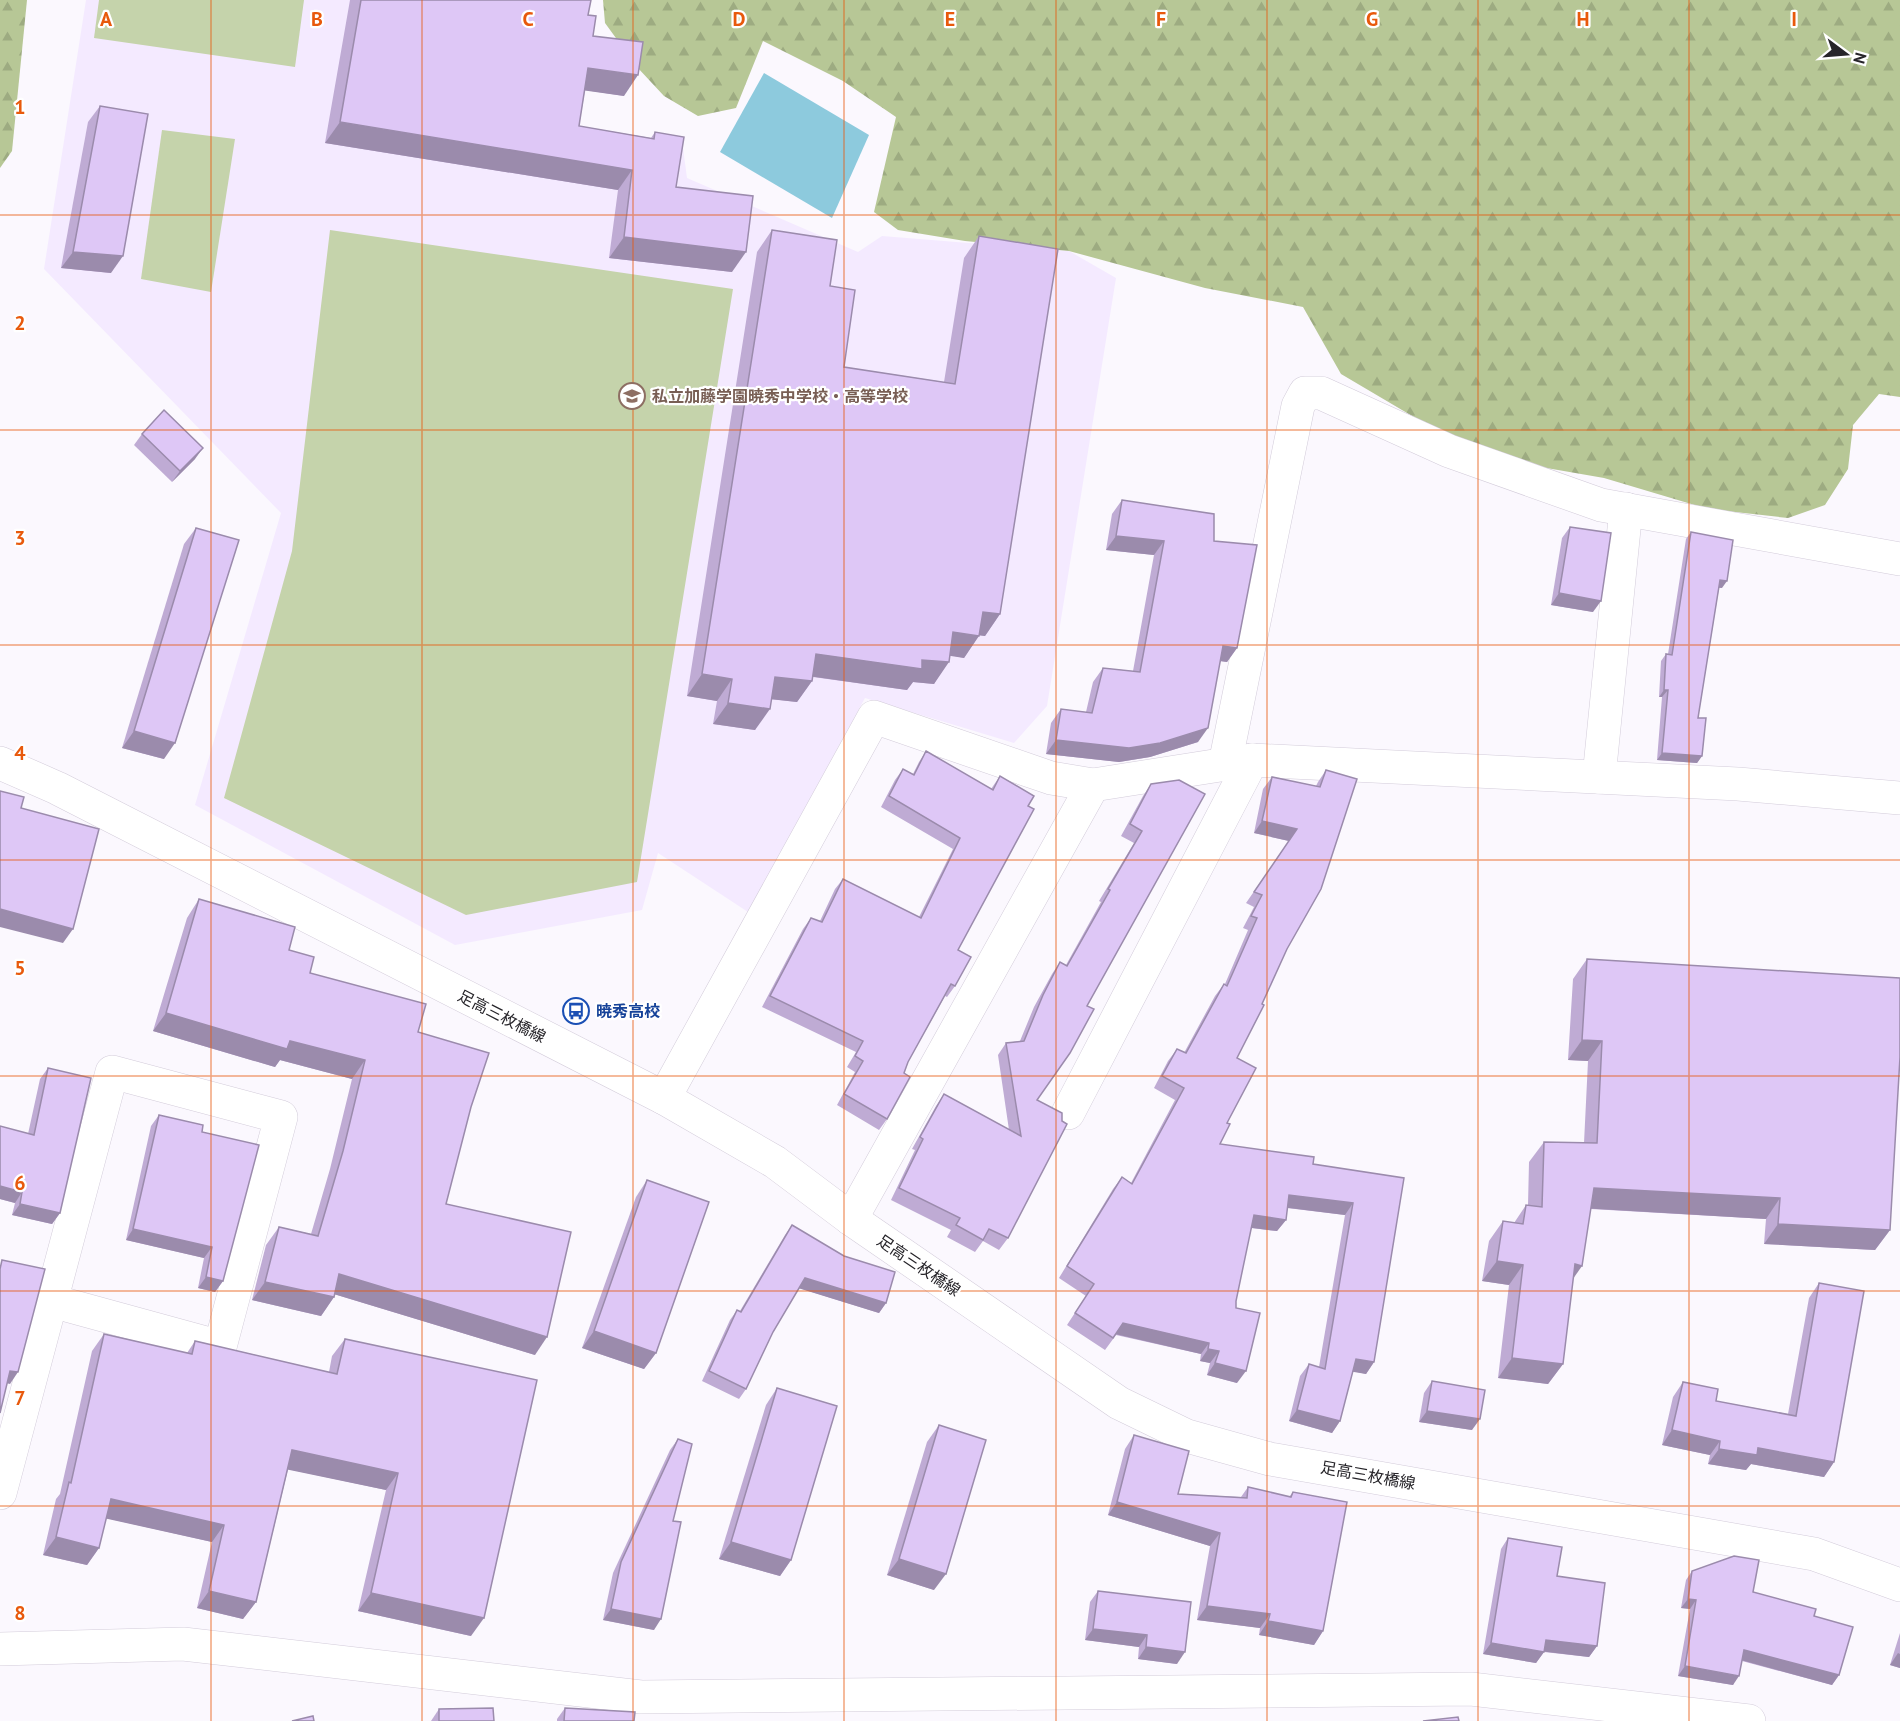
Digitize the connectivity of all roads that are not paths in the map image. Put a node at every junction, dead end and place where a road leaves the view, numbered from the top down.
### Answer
1 (1626, 509) junction
2 (1900, 559) edge
3 (1239, 762) junction
4 (0, 763) edge
5 (1599, 777) junction
6 (1093, 785) junction
7 (1900, 798) edge
8 (664, 1098) junction
9 (1068, 1113) dead end
10 (851, 1219) junction
11 (52, 1301) junction
12 (0, 1493) edge
13 (1900, 1585) edge
14 (0, 1649) edge
15 (641, 1709) edge
16 (1597, 1712) edge
17 (1749, 1721) edge

1 - 2 street
1 - 3 street
1 - 5 street
3 - 5 street
3 - 6 street
3 - 9 street
4 - 8 street, 足高三枚橋線
5 - 7 street
6 - 8 street
6 - 10 street
8 - 10 street, 足高三枚橋線
10 - 13 street, 足高三枚橋線
11 - 11 street
11 - 12 street
14 - 15 street
15 - 16 street
16 - 17 street

